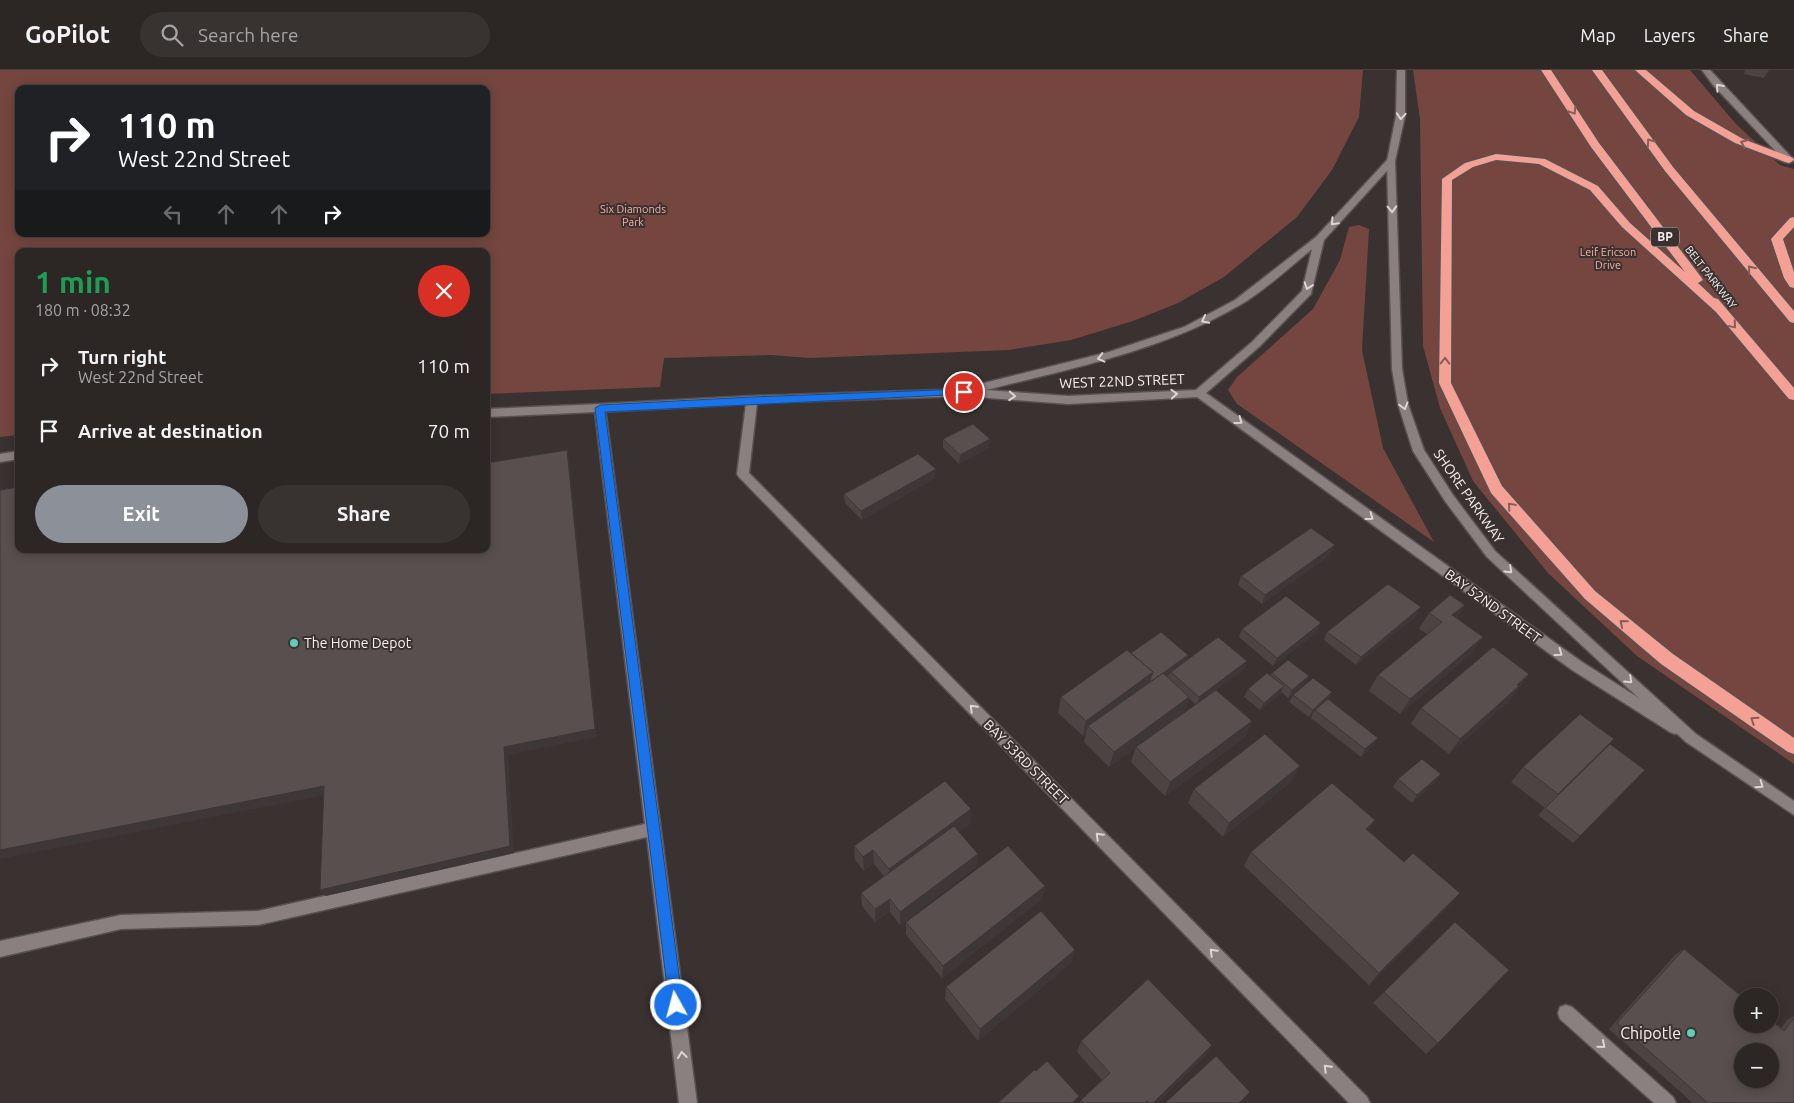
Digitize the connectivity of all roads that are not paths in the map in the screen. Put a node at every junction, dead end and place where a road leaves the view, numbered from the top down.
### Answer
1 (1401, 70) edge
2 (1546, 70) edge
3 (1597, 70) edge
4 (1640, 70) edge
5 (1706, 70) edge
6 (1792, 160) edge
7 (1391, 161) junction
8 (1794, 220) edge
9 (1319, 239) junction
10 (1794, 284) edge
11 (1719, 309) junction
12 (1794, 319) edge
13 (964, 392) junction
14 (1199, 393) junction
15 (1794, 396) edge
16 (752, 400) junction
17 (600, 408) junction
18 (490, 413) edge
19 (15, 456) edge
20 (0, 458) edge
21 (1691, 738) junction
22 (1794, 747) edge
23 (1794, 809) edge
24 (654, 829) junction
25 (0, 949) edge
26 (1566, 1013) dead end
27 (688, 1103) edge
28 (1361, 1103) edge
29 (1667, 1103) edge

1 -> 7 street, SHORE PARKWAY
2 -> 11 highway, BELT PARKWAY / BP
12 -> 3 highway
6 -> 4 highway
6 -> 5 street
7 -> 9 street, WEST 22ND STREET
7 -> 21 street, SHORE PARKWAY
8 - 10 highway
9 -> 13 street, WEST 22ND STREET
9 -> 14 street, WEST 22ND STREET
11 -> 15 highway, BELT PARKWAY / BP
22 -> 11 highway
13 -> 14 street, WEST 22ND STREET
13 - 16 street, WEST 22ND STREET
14 -> 21 street, BAY 52ND STREET
16 - 17 street, WEST 22ND STREET
28 -> 16 street, BAY 53RD STREET
17 - 18 street, WEST 22ND STREET
17 - 24 street
19 - 20 street
21 -> 23 street, BAY 52ND STREET
24 - 25 street
27 -> 24 street
26 -> 29 street

